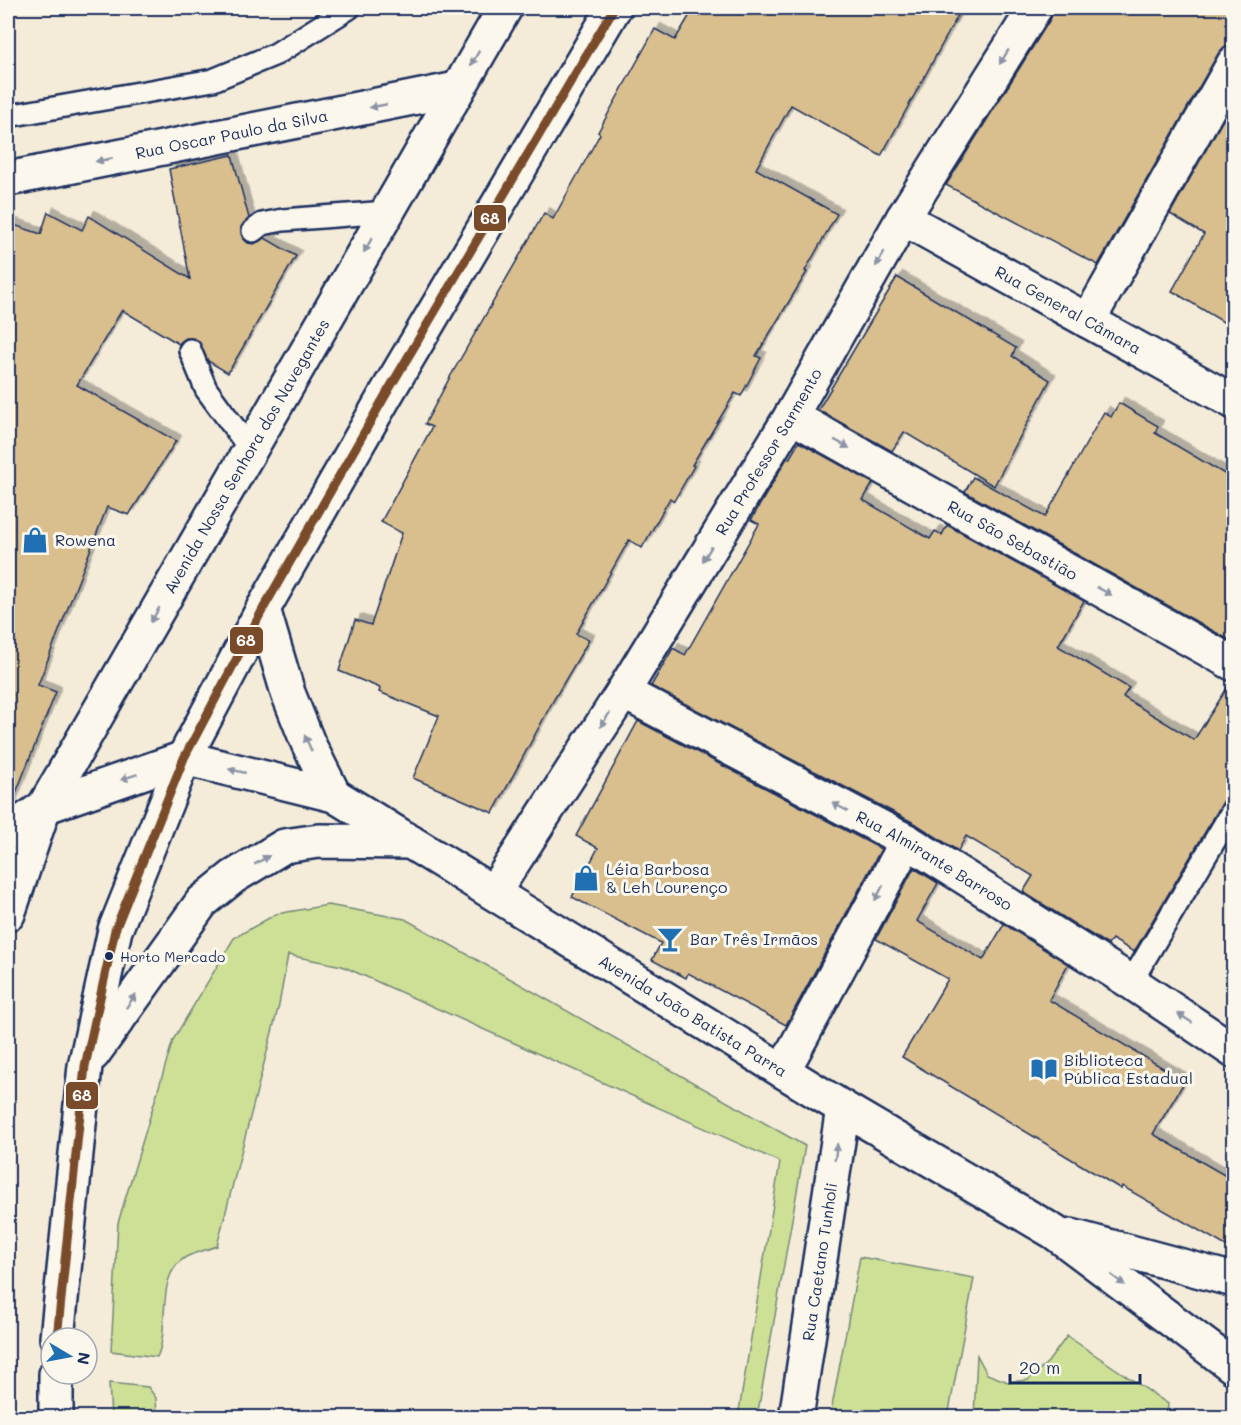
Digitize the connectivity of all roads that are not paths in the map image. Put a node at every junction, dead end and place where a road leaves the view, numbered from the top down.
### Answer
1 (349, 8) edge
2 (505, 8) edge
3 (614, 8) edge
4 (1035, 8) edge
5 (1233, 63) edge
6 (457, 89) junction
7 (8, 116) edge
8 (8, 179) edge
9 (387, 212) junction
10 (903, 219) junction
11 (254, 231) dead end
12 (1088, 321) junction
13 (190, 350) dead end
14 (1233, 402) edge
15 (791, 416) junction
16 (250, 449) junction
17 (263, 609) junction
18 (1233, 664) edge
19 (623, 692) junction
20 (184, 758) junction
21 (334, 795) junction
22 (44, 807) junction
23 (1233, 808) edge
24 (8, 831) edge
25 (907, 841) junction
26 (412, 842) junction
27 (494, 892) junction
28 (8, 914) edge
29 (1131, 982) junction
30 (1233, 1051) edge
31 (85, 1066) junction
32 (783, 1071) junction
33 (843, 1107) junction
34 (1054, 1232) junction
35 (1233, 1280) edge
36 (58, 1326) edge
37 (1233, 1367) edge
38 (56, 1386) edge
39 (56, 1418) edge
40 (796, 1418) edge

1 - 7 lane
2 -> 6 main road, Avenida Nossa Senhora dos Navegantes
3 - 17 main road
4 -> 10 main road, Rua Professor Sarmento
5 - 12 main road
6 -> 8 main road, Rua Oscar Paulo da Silva
6 - 9 main road, Avenida Nossa Senhora dos Navegantes
9 - 11 lane
9 -> 16 main road, Avenida Nossa Senhora dos Navegantes
10 - 12 main road, Rua General Câmara
10 -> 15 main road, Rua Professor Sarmento
12 - 14 main road, Rua General Câmara
13 - 16 lane
15 -> 18 main road, Rua São Sebastião
15 -> 19 main road, Rua Professor Sarmento
16 -> 22 main road, Avenida Nossa Senhora dos Navegantes
17 - 20 main road
21 -> 17 main road
25 -> 19 main road, Rua Almirante Barroso
19 -> 27 main road, Rua Professor Sarmento
21 -> 20 main road, Avenida João Batista Parra
20 -> 22 main road
20 - 31 main road
21 - 26 main road, Avenida João Batista Parra
22 - 24 main road
22 - 28 main road, Avenida Nossa Senhora dos Navegantes
23 - 29 lane
25 - 29 main road, Rua Almirante Barroso
25 -> 32 main road
26 - 27 main road, Avenida João Batista Parra
31 -> 26 main road
27 - 32 main road, Avenida João Batista Parra
30 -> 29 main road, Rua Almirante Barroso
31 - 36 main road
32 - 33 main road, Avenida João Batista Parra
33 - 34 main road, Avenida João Batista Parra
40 -> 33 main road, Rua Caetano Tunholi
34 - 35 main road, Avenida João Batista Parra
34 -> 37 main road, Avenida João Batista Parra
38 - 39 main road

